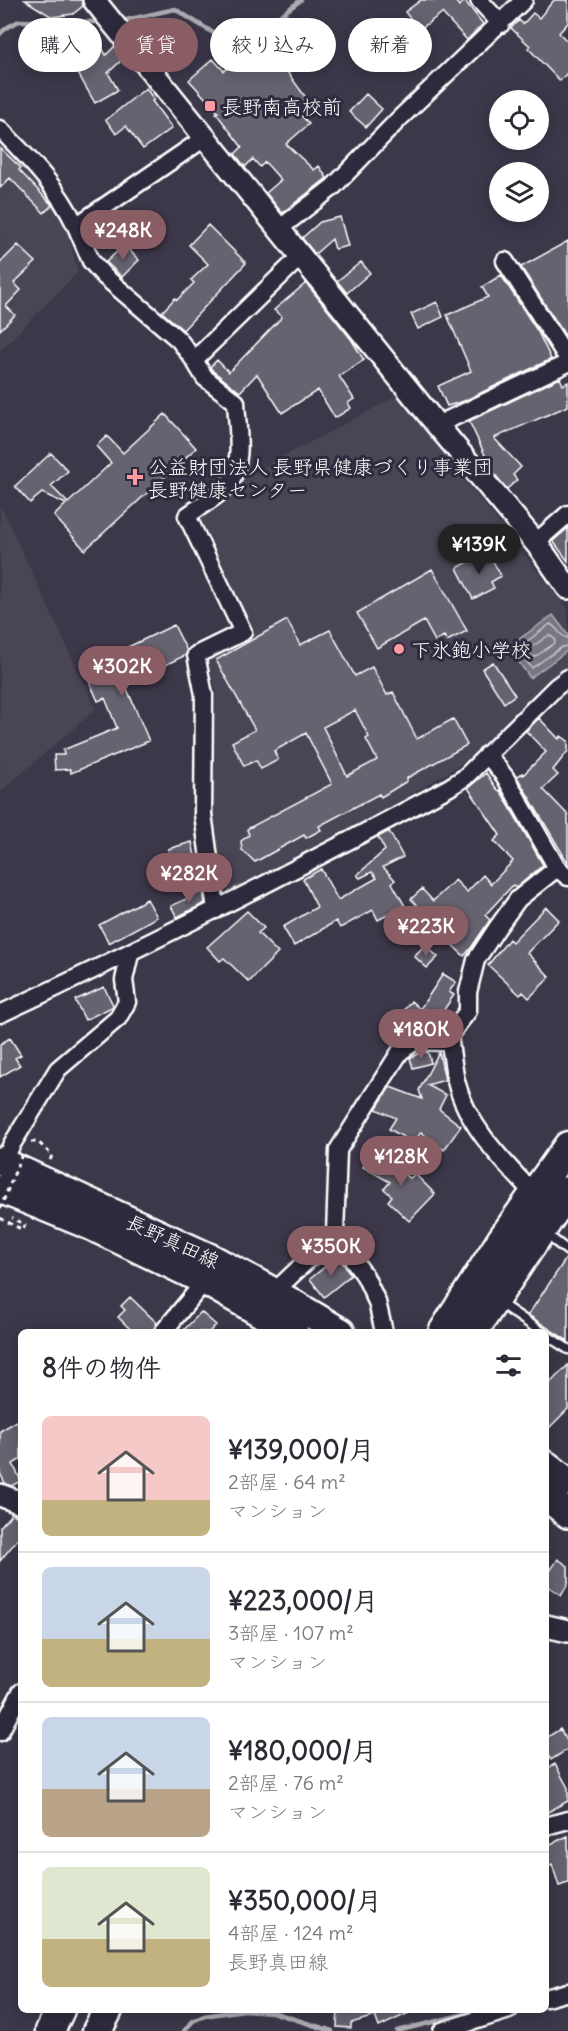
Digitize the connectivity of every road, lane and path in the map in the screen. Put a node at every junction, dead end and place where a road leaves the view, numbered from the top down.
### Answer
1 (94, 0) edge
2 (479, 0) edge
3 (524, 0) edge
4 (501, 24) junction
5 (0, 129) edge
6 (206, 137) junction
7 (76, 226) junction
8 (279, 229) junction
9 (301, 256) junction
10 (505, 261) dead end
11 (194, 360) junction
12 (568, 361) edge
13 (437, 424) junction
14 (568, 514) edge
15 (535, 543) junction
16 (568, 588) edge
17 (568, 678) edge
18 (487, 754) junction
19 (562, 872) edge
20 (216, 910) junction
21 (130, 954) junction
22 (0, 1014) edge
23 (449, 1035) junction
24 (23, 1142) dead end
25 (568, 1146) edge
26 (32, 1155) dead end
27 (9, 1158) edge
28 (41, 1158) dead end
29 (0, 1189) edge
30 (568, 1191) edge
31 (534, 1194) junction
32 (0, 1209) edge
33 (8, 1216) dead end
34 (0, 1218) edge
35 (541, 1230) junction
36 (335, 1234) junction
37 (568, 1251) edge
38 (205, 1281) junction
39 (274, 1292) junction
40 (495, 1299) junction
41 (165, 1329) edge
42 (289, 1329) edge
43 (336, 1329) edge
44 (383, 1329) edge
45 (445, 1329) edge
46 (475, 1329) edge
47 (538, 1329) edge
48 (549, 1337) edge
49 (568, 1348) edge
50 (549, 1467) edge
51 (568, 1482) edge
52 (0, 1495) edge
53 (549, 1498) edge
54 (18, 1502) edge
55 (568, 1514) edge
56 (549, 1627) edge
57 (568, 1631) edge
58 (18, 1698) edge
59 (0, 1732) edge
60 (568, 1820) edge
61 (549, 1825) edge
62 (568, 1992) edge
63 (549, 1997) edge
64 (59, 2013) edge
65 (106, 2013) edge
66 (499, 2013) edge
67 (50, 2031) edge
68 (97, 2031) edge
69 (442, 2031) edge

1 - 6 street
2 - 4 street
3 - 4 street
4 - 8 street
5 - 7 street
6 - 7 street
6 - 8 street
7 - 11 street
8 - 9 street
9 - 11 street
9 - 13 street
10 - 12 street
11 - 20 street
12 - 13 street
13 - 15 street
14 - 15 street
15 - 16 street
17 - 18 street
18 - 19 street
18 - 20 street
19 - 23 street
20 - 21 street
21 - 22 street
21 - 27 street
23 - 31 street
23 - 36 street
24 - 28 path
25 - 31 highway
26 - 27 path
27 - 32 path, bridge
27 - 39 main road, 長野真田線
29 - 38 main road, 長野真田線
30 - 35 highway
31 - 45 highway
33 - 34 path
35 - 37 lane
35 - 40 highway
36 - 39 street
36 - 44 street
38 - 41 street
38 - 42 main road, 長野真田線
39 - 43 main road, 長野真田線
40 - 46 highway
40 - 47 lane
48 - 49 lane
50 - 51 main road
52 - 54 street
53 - 55 main road
56 - 57 street
58 - 59 street
60 - 61 street
62 - 63 street
64 - 67 highway
65 - 68 highway
66 - 69 street

